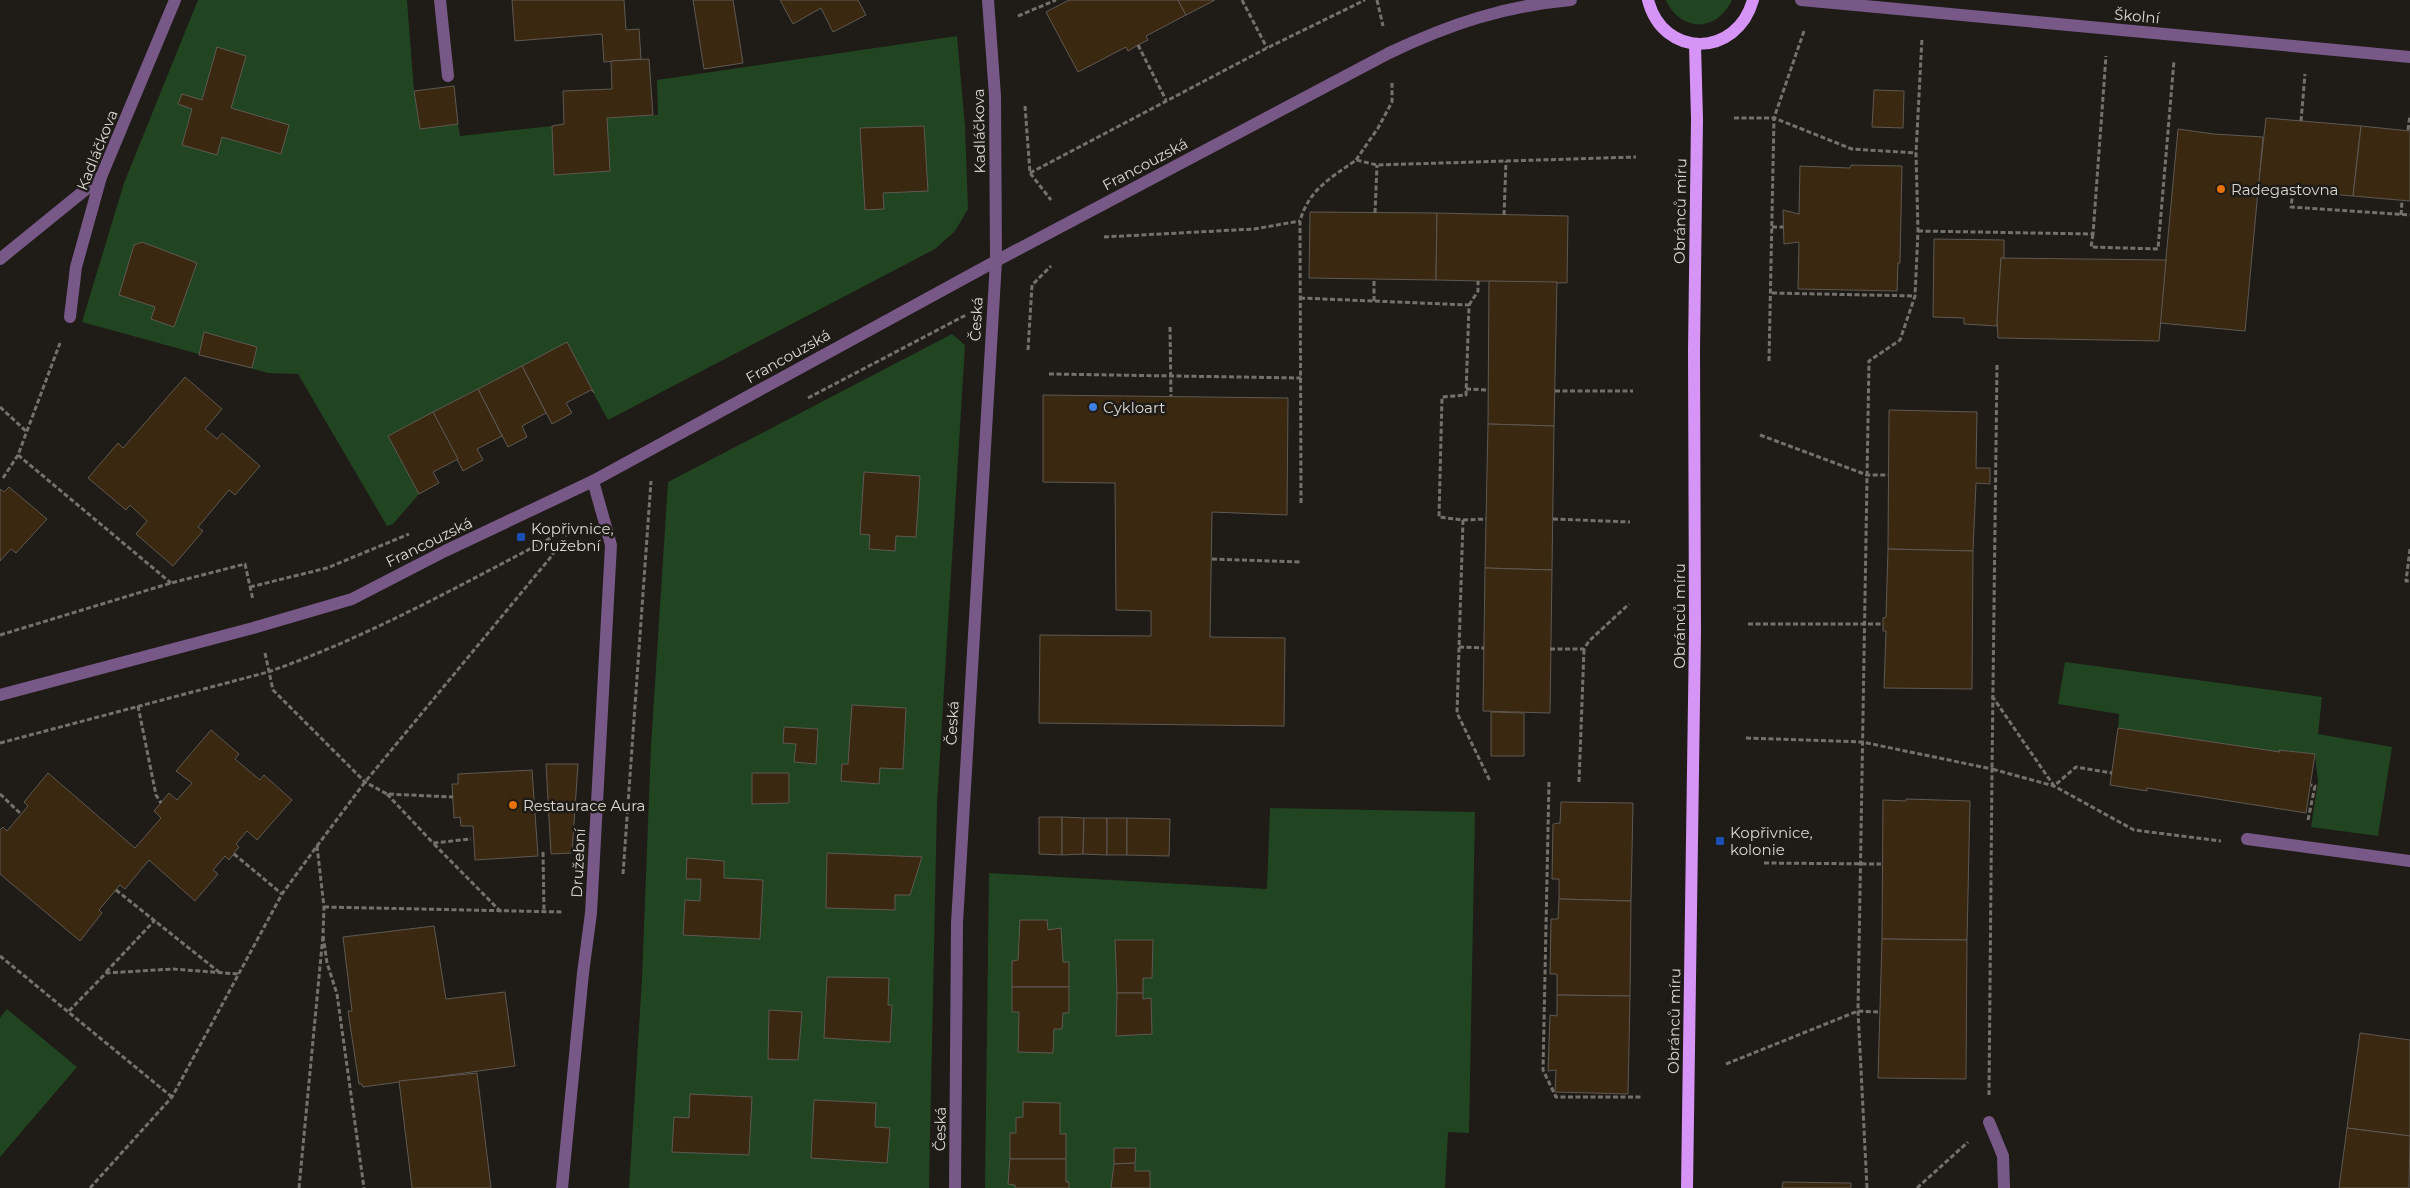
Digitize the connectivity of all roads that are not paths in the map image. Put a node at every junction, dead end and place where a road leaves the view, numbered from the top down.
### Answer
1 (175, 0) edge
2 (440, 0) edge
3 (988, 0) edge
4 (1571, 0) edge
5 (1648, 0) edge
6 (1753, 0) edge
7 (1801, 0) edge
8 (1695, 44) junction
9 (2410, 57) edge
10 (448, 76) dead end
11 (101, 177) junction
12 (0, 259) edge
13 (996, 261) junction
14 (70, 317) road end
15 (593, 481) junction
16 (0, 695) edge
17 (2247, 839) road end
18 (2410, 861) edge
19 (1989, 1122) road end
20 (562, 1188) edge
21 (955, 1188) edge
22 (1687, 1188) edge
23 (2004, 1188) edge

1 - 11 street, Kadláčkova
2 - 10 street
3 - 13 street, Kadláčkova
4 - 13 street, Francouzská
5 - 8 main road
6 - 8 main road
7 - 9 street, Školní
8 - 22 main road, Obránců míru
11 - 12 street
11 - 14 street, Kadláčkova
13 - 15 street, Francouzská
13 - 21 street, Česká
15 - 16 street, Francouzská
15 - 20 street, Družební
17 - 18 street
19 - 23 street

